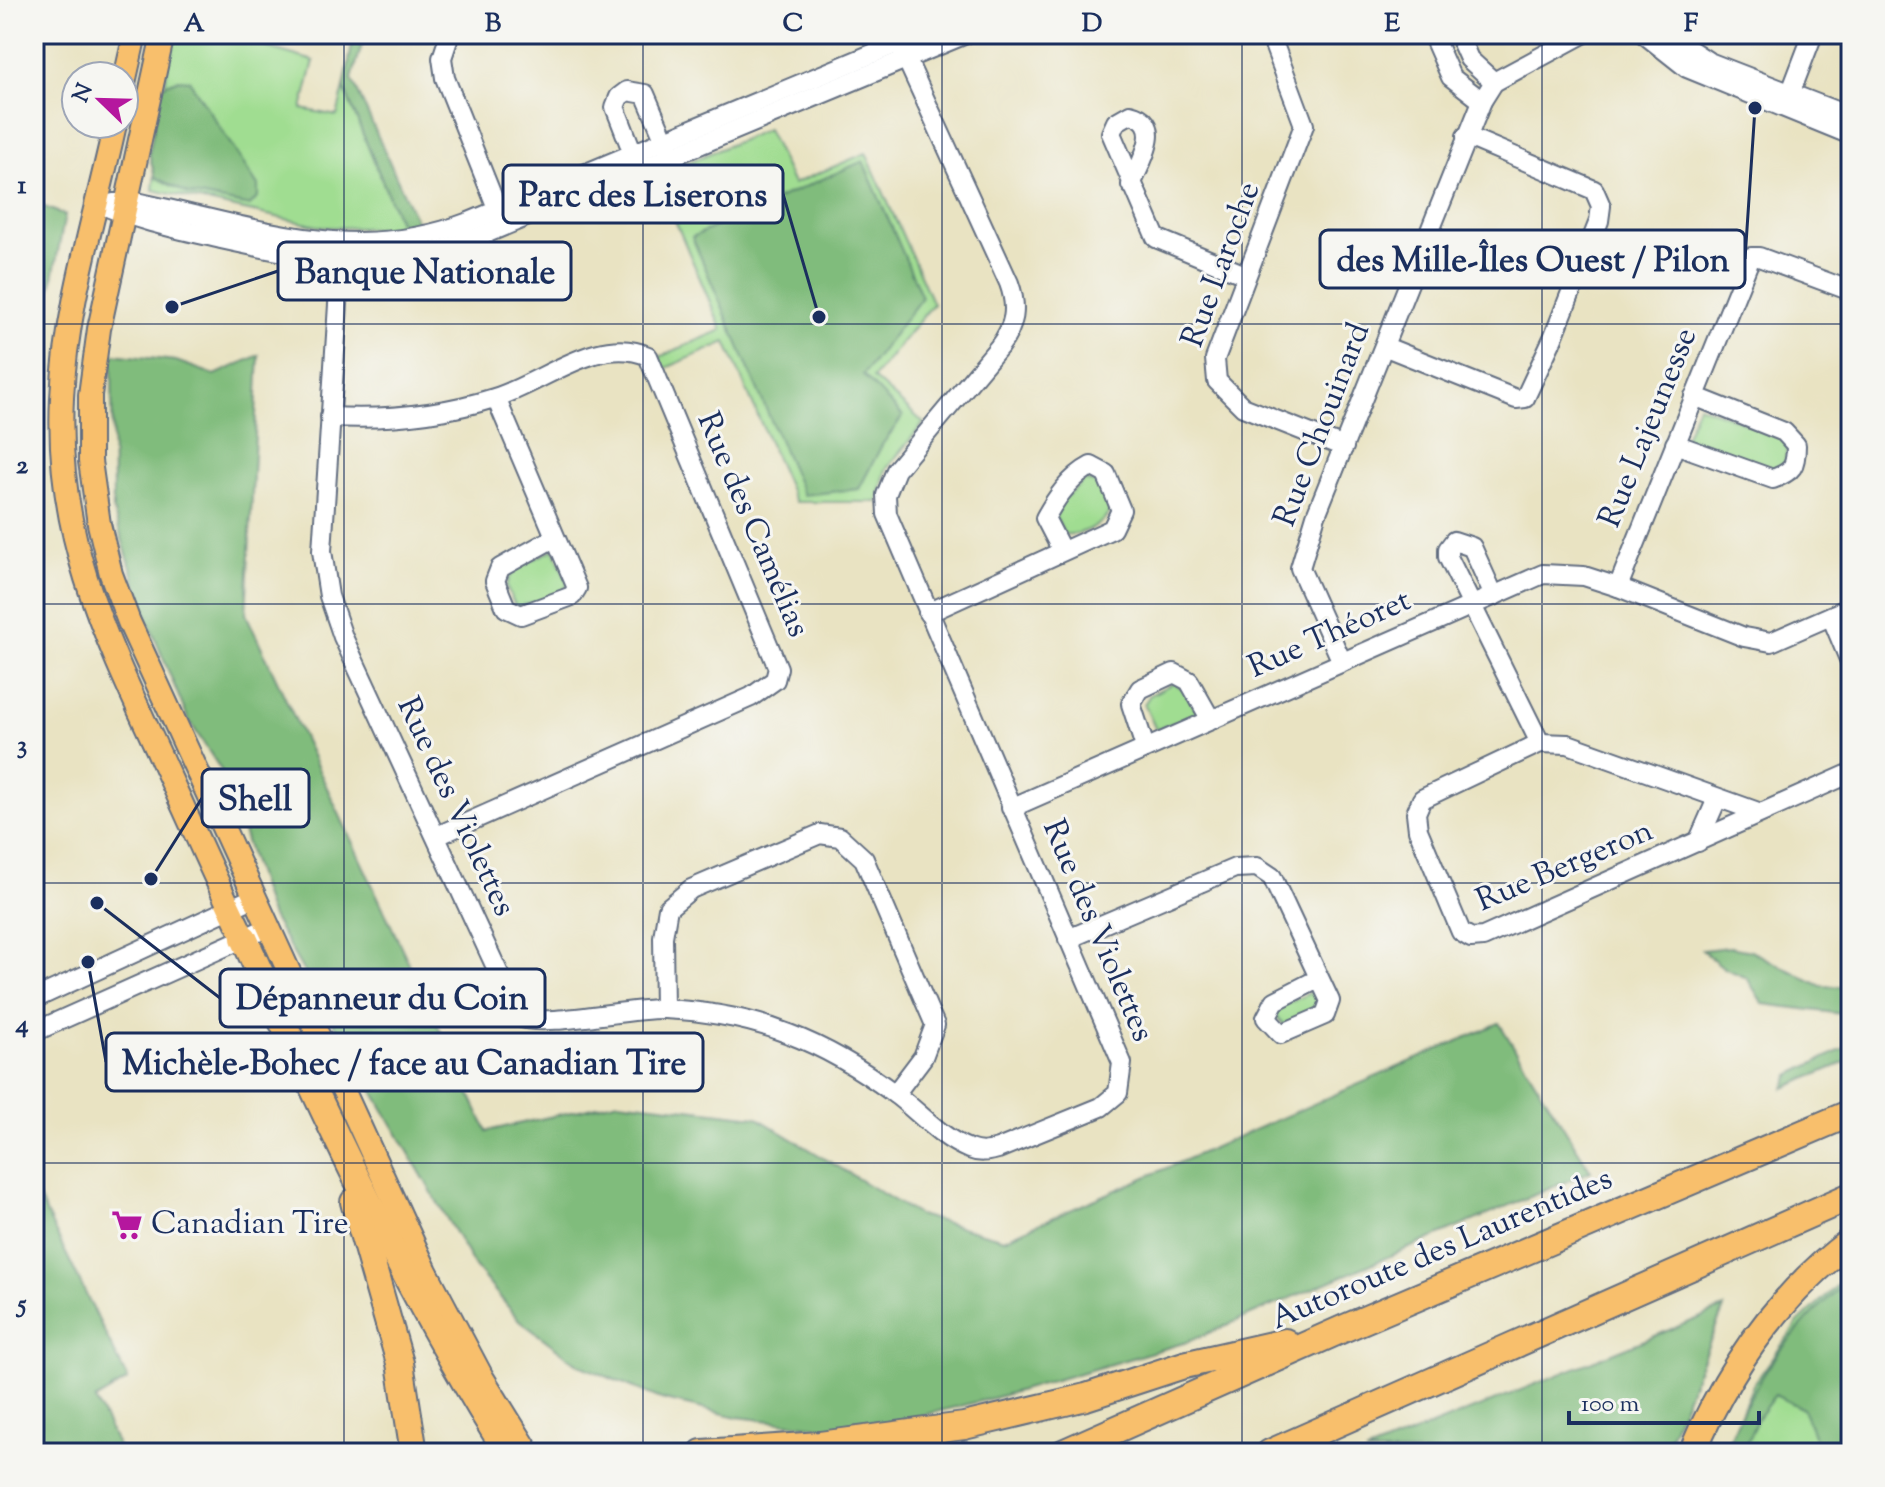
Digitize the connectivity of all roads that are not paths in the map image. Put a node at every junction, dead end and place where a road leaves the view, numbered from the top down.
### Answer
1 (135, 34) edge
2 (163, 34) edge
3 (450, 34) edge
4 (920, 34) edge
5 (966, 34) edge
6 (1270, 34) edge
7 (1432, 34) edge
8 (1458, 34) edge
9 (1583, 34) edge
10 (1644, 34) edge
11 (1666, 34) edge
12 (1813, 34) edge
13 (900, 45) edge
14 (129, 60) edge
15 (1494, 82) junction
16 (1482, 101) junction
17 (1787, 101) junction
18 (1851, 117) edge
19 (1851, 135) edge
20 (1466, 136) junction
21 (112, 140) edge
22 (668, 147) junction
23 (636, 161) junction
24 (1131, 185) dead end
25 (98, 203) junction
26 (125, 209) junction
27 (501, 218) junction
28 (341, 252) junction
29 (1245, 275) junction
30 (1851, 291) edge
31 (1386, 347) junction
32 (1694, 396) junction
33 (496, 398) junction
34 (330, 417) junction
35 (1675, 444) junction
36 (1344, 447) junction
37 (554, 538) junction
38 (1062, 551) junction
39 (111, 574) junction
40 (85, 581) junction
41 (1618, 587) junction
42 (1494, 596) junction
43 (1473, 605) junction
44 (1851, 607) edge
45 (928, 613) junction
46 (1831, 616) junction
47 (1342, 662) junction
48 (1851, 664) edge
49 (1211, 720) junction
50 (1540, 743) junction
51 (1145, 747) junction
52 (1851, 773) edge
53 (1717, 799) junction
54 (1011, 808) junction
55 (1761, 813) junction
56 (437, 836) junction
57 (1698, 842) junction
58 (255, 897) junction
59 (229, 908) junction
60 (269, 927) junction
61 (244, 938) junction
62 (1068, 939) junction
63 (75, 978) junction
64 (1318, 979) dead end
65 (34, 999) edge
66 (90, 1007) junction
67 (664, 1009) junction
68 (34, 1032) edge
69 (895, 1094) junction
70 (1851, 1113) edge
71 (328, 1123) junction
72 (1851, 1196) edge
73 (1851, 1241) edge
74 (1345, 1328) junction
75 (414, 1453) edge
76 (508, 1453) edge
77 (529, 1453) edge
78 (702, 1453) edge
79 (1063, 1453) edge
80 (1270, 1453) edge
81 (1692, 1453) edge

1 - 14 main road
2 - 26 main road
3 - 27 street
4 - 13 street
5 - 13 street
6 - 29 street, Rue Laroche
7 - 16 street
8 - 15 street
9 - 15 street, Rue Chouinard
10 - 17 street
11 - 17 street
12 - 17 street
13 - 22 street
13 - 45 street, Rue des Violettes
15 - 16 street, Rue Chouinard
16 - 20 street, Rue Chouinard
17 - 18 street
17 - 19 street
20 - 31 street, Rue Chouinard
20 - 31 street
21 - 25 main road
22 - 23 street
22 - 23 street
23 - 27 street
24 - 29 street
25 - 26 street
25 - 40 main road
26 - 28 street
26 - 39 main road
27 - 28 street
28 - 34 street, Rue des Violettes
29 - 36 street, Rue Laroche
30 - 32 street, Rue Lajeunesse
31 - 36 street, Rue Chouinard
32 - 35 street, Rue Lajeunesse
32 - 35 street
33 - 34 street, Rue des Camélias
33 - 37 street
33 - 56 street, Rue des Camélias
34 - 56 street, Rue des Violettes
35 - 41 street, Rue Lajeunesse
36 - 47 street, Rue Chouinard
37 - 37 street
38 - 38 street
38 - 45 street
39 - 40 main road
39 - 58 main road
40 - 59 main road
41 - 42 street, Rue Théoret
41 - 46 street, Rue Théoret
42 - 43 street, Rue Théoret
42 - 43 street
43 - 47 street, Rue Théoret
43 - 50 street
44 - 46 street, Rue Théoret
45 - 54 street, Rue des Violettes
46 - 48 street
47 - 49 street, Rue Théoret
49 - 51 street, Rue Théoret
49 - 51 street
50 - 53 street, Rue Bergeron
50 - 57 street, Rue Bergeron
51 - 54 street, Rue Théoret
52 - 55 street, Rue Bergeron
53 - 55 street, Rue Bergeron
53 - 57 street
54 - 62 street, Rue des Violettes
55 - 57 street, Rue Bergeron
56 - 67 street, Rue des Violettes
58 - 59 street
58 - 60 main road
59 - 61 main road
59 - 63 street
60 - 61 street
60 - 77 main road
61 - 66 street
61 - 71 highway
62 - 64 street
62 - 69 street, Rue des Violettes
63 - 65 street
63 - 66 street
66 - 68 street
67 - 69 street, Rue des Violettes
67 - 69 street
70 - 74 highway, Autoroute des Laurentides
71 - 75 highway
71 - 76 highway
72 - 80 highway
73 - 81 highway
74 - 78 highway
74 - 79 highway, Autoroute des Laurentides

